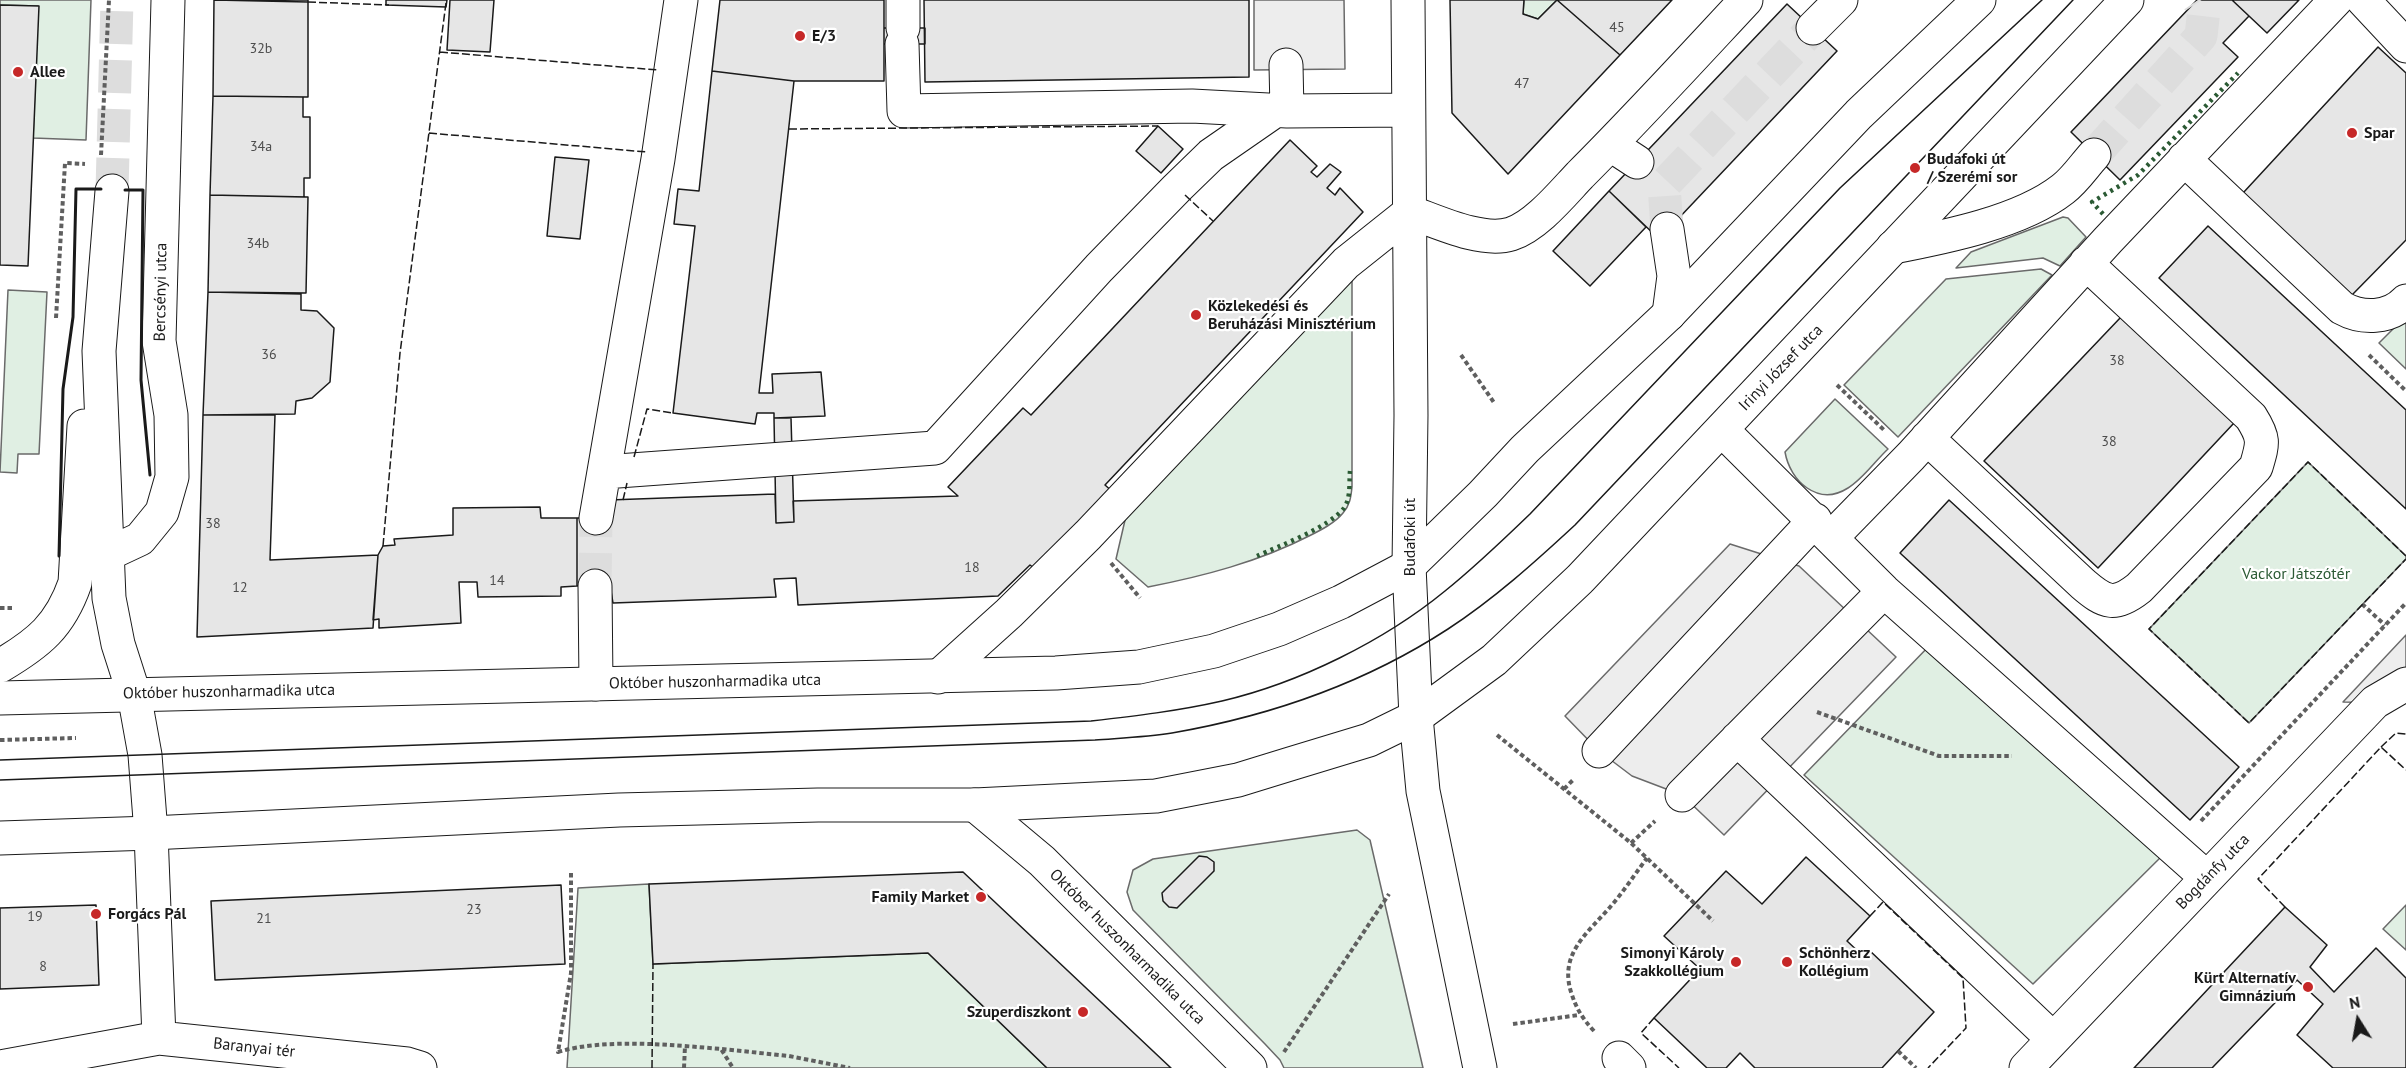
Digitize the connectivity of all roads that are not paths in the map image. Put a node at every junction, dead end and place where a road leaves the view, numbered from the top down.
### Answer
1 (168, 0) edge
2 (681, 0) edge
3 (1408, 0) edge
4 (1746, 0) edge
5 (1840, 0) edge
6 (1979, 0) edge
7 (2127, 0) edge
8 (2336, 0) edge
9 (2363, 0) edge
10 (903, 24) edge
11 (1813, 28) tunnel mouth
12 (2406, 46) edge
13 (1286, 65) dead end
14 (1408, 110) junction
15 (1281, 111) junction
16 (2094, 155) tunnel mouth
17 (2184, 159) junction
18 (106, 178) tunnel mouth
19 (1410, 212) junction
20 (1667, 229) tunnel mouth
21 (1893, 247) junction
22 (2086, 263) junction
23 (2406, 301) edge
24 (1669, 314) junction
25 (99, 351) junction
26 (1722, 430) junction
27 (1919, 447) junction
28 (598, 450) junction
29 (596, 518) tunnel mouth
30 (1823, 529) junction
31 (108, 554) junction
32 (1409, 566) junction
33 (596, 586) tunnel mouth
34 (1884, 591) junction
35 (0, 666) edge
36 (938, 677) junction
37 (596, 684) junction
38 (2406, 684) edge
39 (134, 694) junction
40 (0, 698) edge
41 (1416, 717) junction
42 (1737, 739) junction
43 (1599, 751) dead end
44 (1682, 795) dead end
45 (975, 805) junction
46 (151, 833) junction
47 (0, 838) edge
48 (2207, 878) junction
49 (159, 1038) junction
50 (2052, 1039) junction
51 (0, 1066) edge
52 (420, 1068) edge
53 (1250, 1068) edge
54 (1480, 1068) edge
55 (2026, 1068) edge

1 - 31 main road, Bercsényi utca
2 - 28 main road
3 - 14 main road, Budafoki út
4 - 19 main road
5 - 11 main road
6 - 24 main road
7 - 21 main road, Irinyi József utca
8 - 17 main road
9 - 12 main road
10 - 15 main road
13 - 15 main road
14 - 15 main road
14 - 19 main road, Budafoki út
15 - 28 main road
16 - 21 main road
17 - 22 main road
17 - 23 main road
18 - 25 main road
19 - 32 main road, Budafoki út
19 - 36 main road
20 - 24 main road
21 - 26 main road, Irinyi József utca
22 - 27 main road
22 - 27 main road
24 - 32 main road
25 - 31 main road
25 - 35 main road
26 - 30 main road
26 - 41 main road, Irinyi József utca
27 - 30 main road
28 - 29 main road
30 - 34 main road
30 - 43 main road
31 - 39 main road
32 - 36 main road, Október huszonharmadika utca
32 - 41 main road, Budafoki út
33 - 37 main road
34 - 42 main road
34 - 48 main road
36 - 37 main road, Október huszonharmadika utca
37 - 39 main road, Október huszonharmadika utca
38 - 48 main road, Bogdánfy utca
39 - 40 main road, Október huszonharmadika utca
39 - 46 main road
41 - 45 main road
41 - 54 main road, Budafoki út
42 - 44 main road
42 - 50 main road
45 - 46 main road
45 - 53 main road, Október huszonharmadika utca
46 - 47 main road
46 - 49 main road
48 - 50 main road, Bogdánfy utca
49 - 51 main road, Baranyai tér
49 - 52 main road, Baranyai tér
50 - 55 main road, Bogdánfy utca

